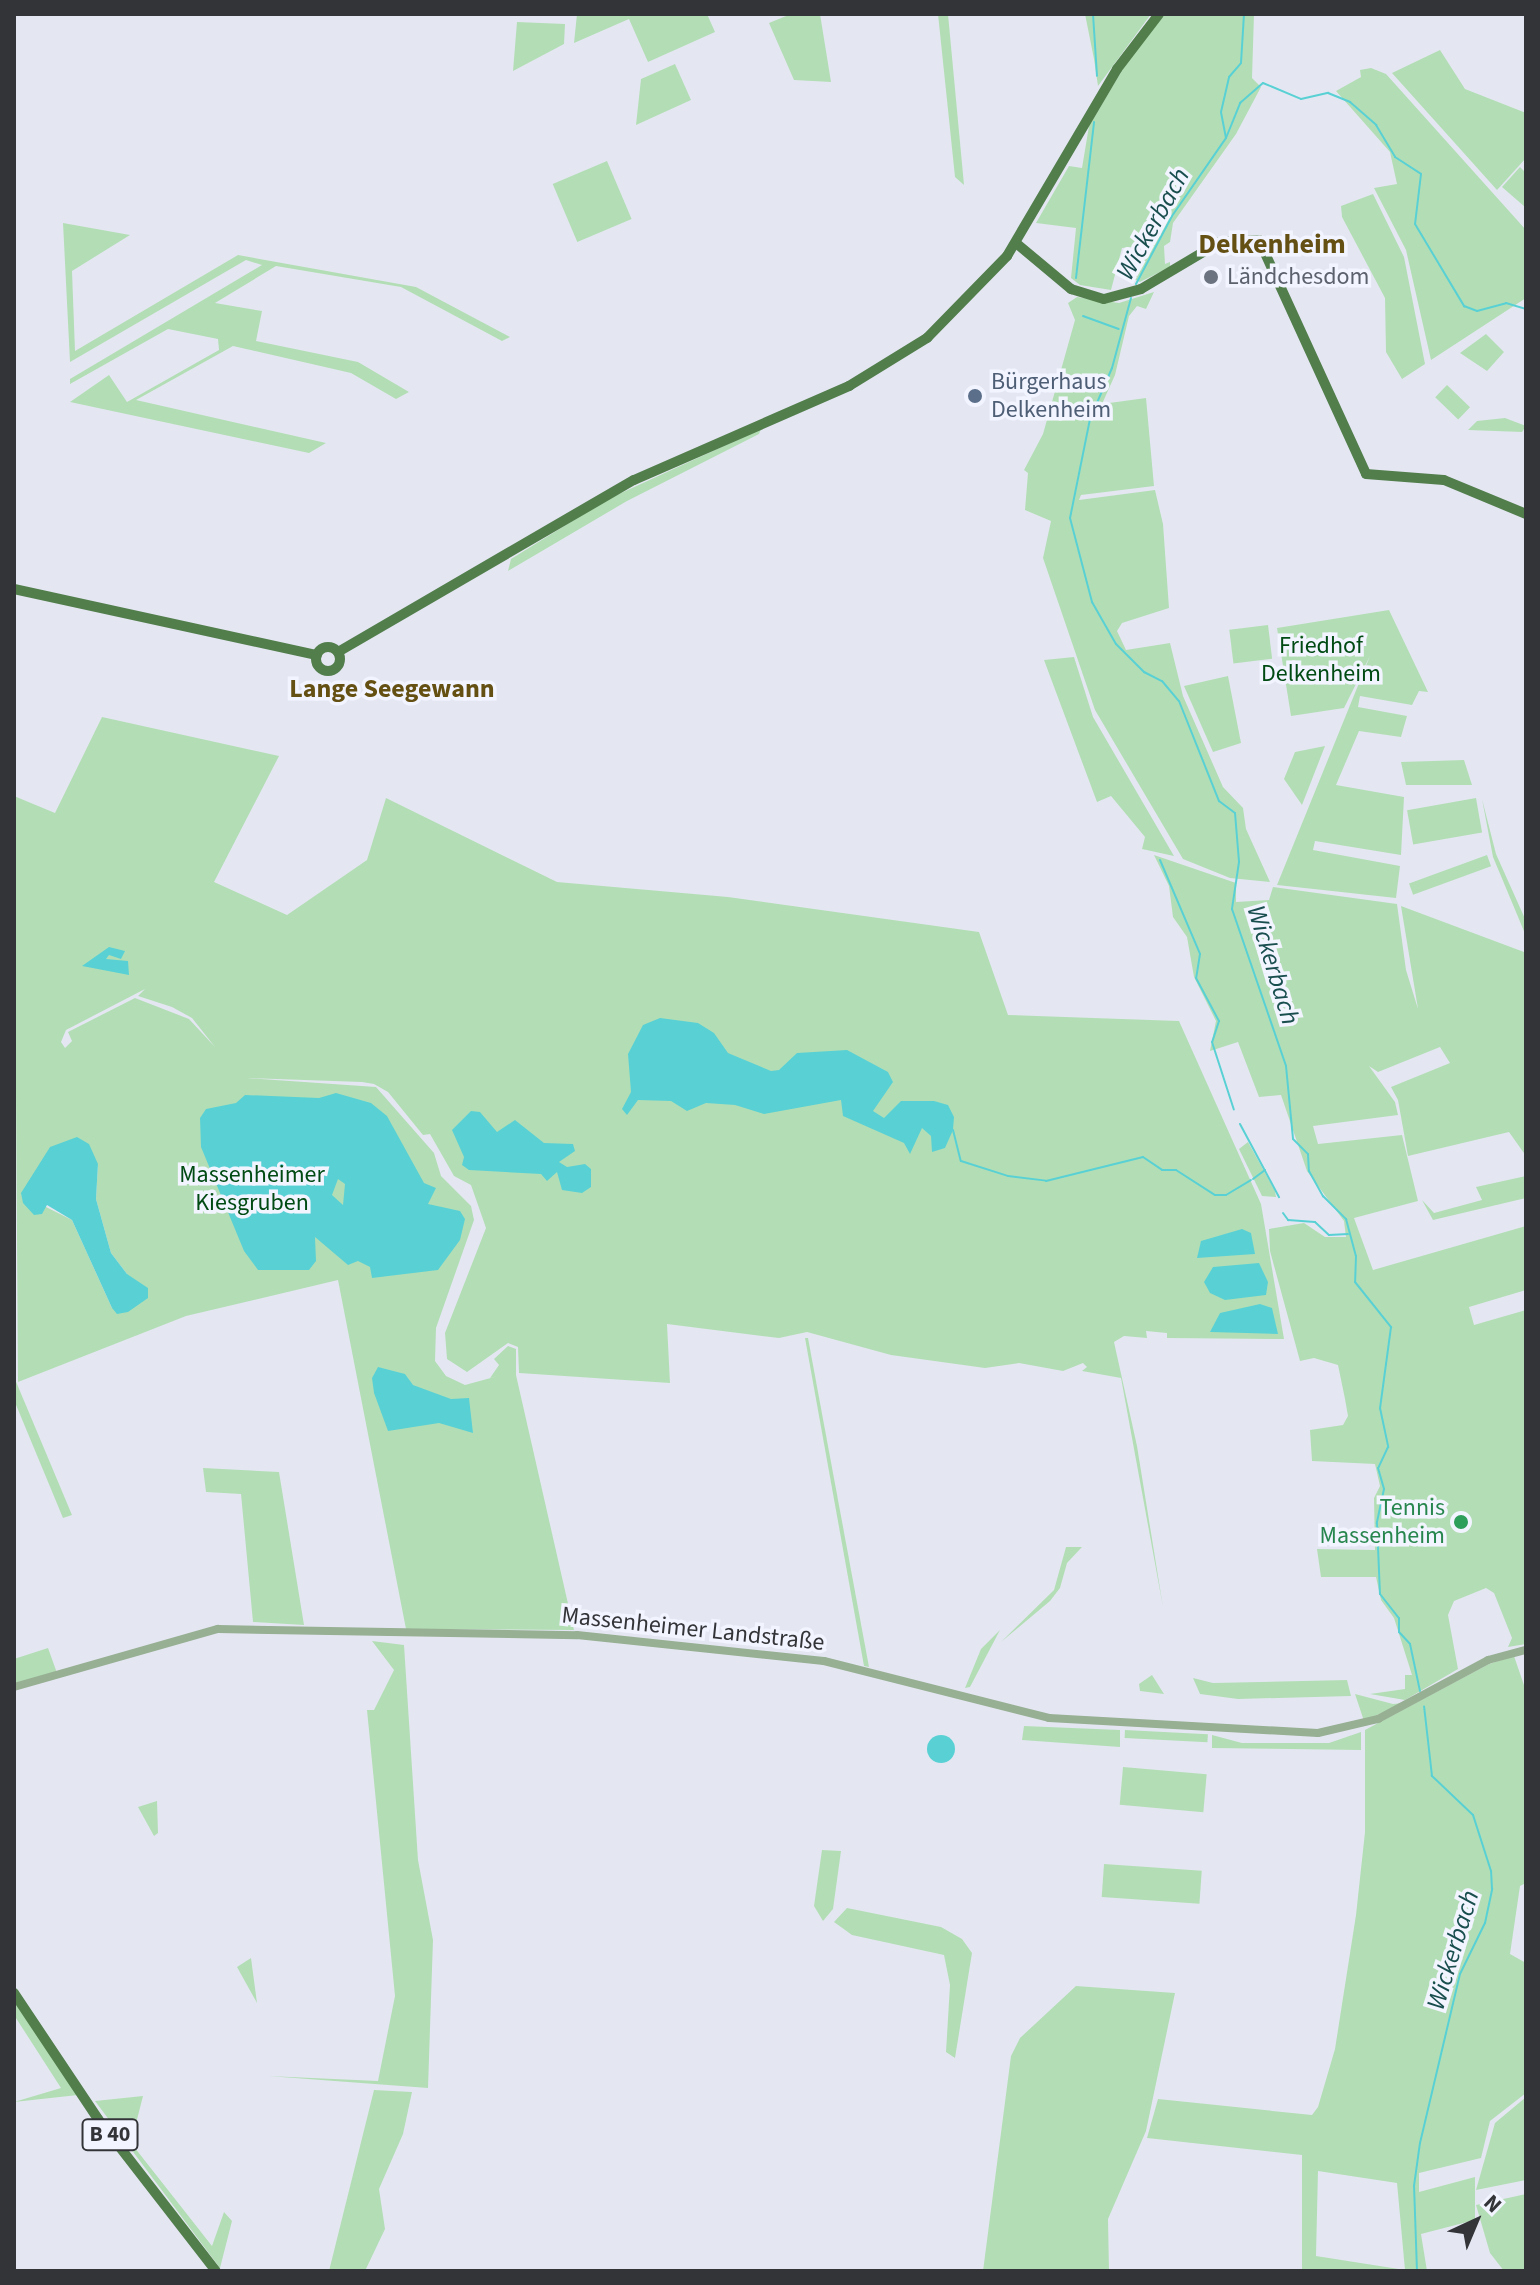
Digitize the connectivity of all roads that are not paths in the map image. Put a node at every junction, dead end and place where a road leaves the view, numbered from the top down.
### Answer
1 (1159, 14) edge
2 (1018, 240) junction
3 (1028, 253) junction
4 (1007, 256) junction
5 (1042, 264) junction
6 (1526, 514) edge
7 (14, 589) edge
8 (338, 652) junction
9 (317, 655) junction
10 (1526, 1650) edge
11 (14, 1687) edge
12 (14, 1993) edge
13 (216, 2271) edge

1 - 2 main road
2 - 3 main road
2 - 4 main road
2 - 5 main road
3 - 4 main road
3 - 5 main road
4 - 8 main road
5 - 6 main road
7 - 9 main road
8 - 9 main road
8 - 9 main road
10 - 11 street, Massenheimer Landstraße
12 - 13 main road, B 40

